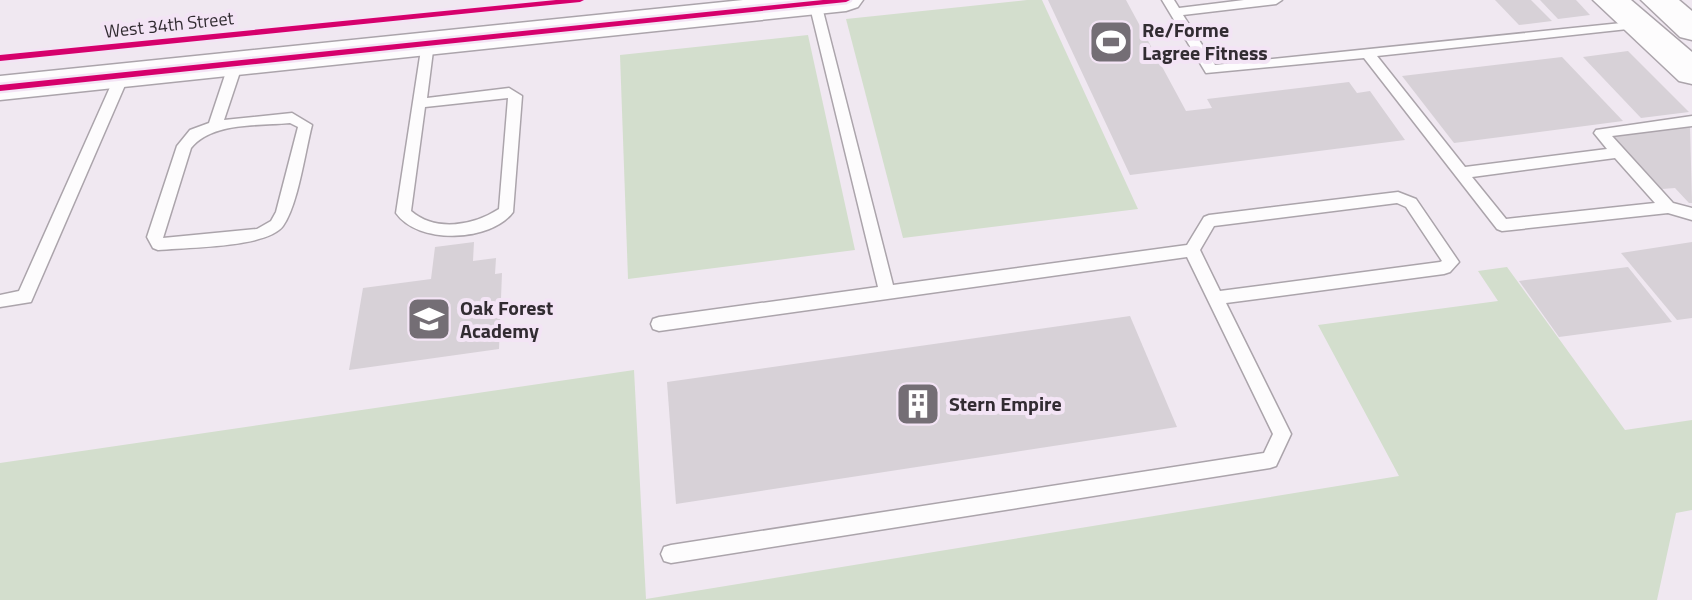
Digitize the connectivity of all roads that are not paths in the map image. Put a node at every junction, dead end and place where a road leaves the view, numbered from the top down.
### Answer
1 (580, 0) edge
2 (1276, 0) edge
3 (1610, 0) edge
4 (825, 1) edge
5 (1172, 6) edge
6 (1648, 12) edge
7 (430, 29) junction
8 (1692, 29) edge
9 (1367, 53) junction
10 (0, 58) edge
11 (236, 63) junction
12 (1692, 72) edge
13 (122, 76) junction
14 (0, 88) edge
15 (422, 103) junction
16 (1692, 121) edge
17 (215, 126) junction
18 (1620, 152) junction
19 (1461, 173) junction
20 (1668, 207) junction
21 (1692, 214) edge
22 (1192, 250) junction
23 (887, 293) junction
24 (1215, 298) junction
25 (0, 301) edge
26 (659, 324) dead end
27 (671, 554) dead end

1 - 7 main road, West 34th Street
2 - 5 lane
3 - 6 main road
4 - 7 main road, West 34th Street
4 - 23 lane
5 - 9 lane
6 - 8 main road
6 - 9 lane
6 - 12 main road
7 - 10 main road, West 34th Street
7 - 11 main road, West 34th Street
7 - 15 lane
9 - 19 lane
11 - 13 main road, West 34th Street
11 - 17 lane
13 - 14 main road, West 34th Street
13 - 25 lane
15 - 15 lane
16 - 18 lane
17 - 17 lane
18 - 19 lane
18 - 20 lane
19 - 20 lane
20 - 21 lane
22 - 23 lane
22 - 24 lane
22 - 24 lane
23 - 26 lane
24 - 27 lane

